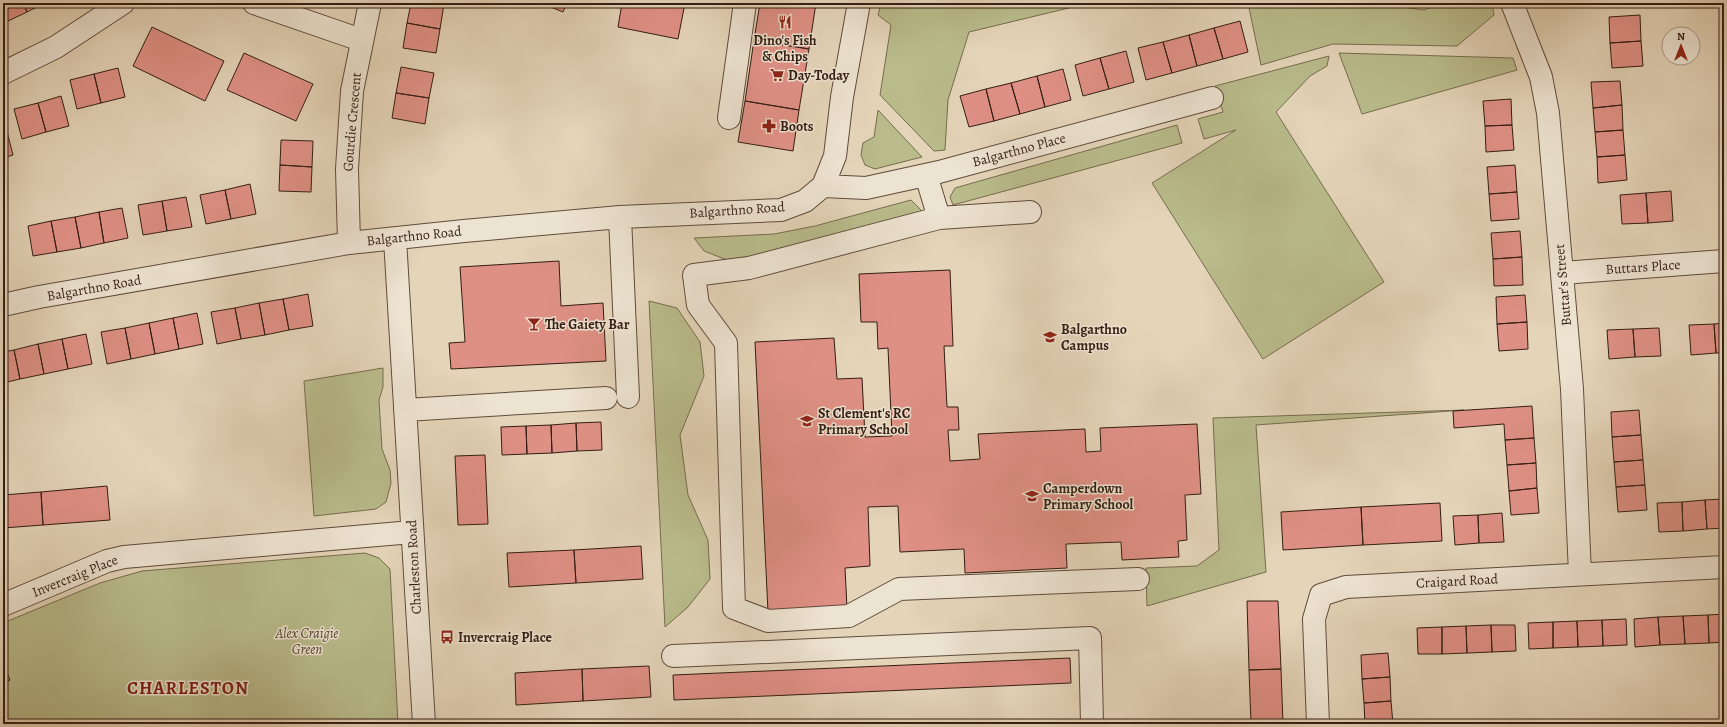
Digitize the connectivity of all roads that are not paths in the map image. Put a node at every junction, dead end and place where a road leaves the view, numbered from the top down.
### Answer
1 (123, 3) edge
2 (254, 3) edge
3 (370, 3) edge
4 (745, 3) edge
5 (859, 3) edge
6 (1512, 3) edge
7 (361, 40) junction
8 (3, 74) edge
9 (1212, 98) dead end
10 (729, 118) dead end
11 (926, 175) junction
12 (823, 186) junction
13 (1030, 212) dead end
14 (620, 217) junction
15 (939, 218) junction
16 (395, 239) junction
17 (349, 243) junction
18 (1724, 261) edge
19 (1562, 273) junction
20 (3, 305) edge
21 (628, 397) dead end
22 (606, 398) dead end
23 (405, 410) junction
24 (412, 532) junction
25 (1724, 567) edge
26 (1580, 574) junction
27 (1138, 578) dead end
28 (3, 605) edge
29 (673, 656) dead end
30 (424, 724) edge
31 (1092, 724) edge
32 (1318, 724) edge

1 - 8 street
2 - 7 street
3 - 7 street, Gourdie Crescent
4 - 10 street
5 - 12 street
6 - 19 street, Buttar's Street
7 - 17 street, Gourdie Crescent
9 - 11 street, Balgarthno Place
11 - 12 street, Balgarthno Place
11 - 15 street
12 - 14 street, Balgarthno Road
13 - 15 street
14 - 16 street, Balgarthno Road
14 - 21 street
15 - 27 street
16 - 17 street, Balgarthno Road
16 - 23 street, Charleston Road
17 - 20 street, Balgarthno Road
18 - 19 street, Buttars Place
19 - 26 street, Buttar's Street
22 - 23 street
23 - 24 street, Charleston Road
24 - 28 street, Invercraig Place
24 - 30 street, Charleston Road
25 - 26 street, Craigard Road
26 - 32 street, Craigard Road
29 - 31 street

